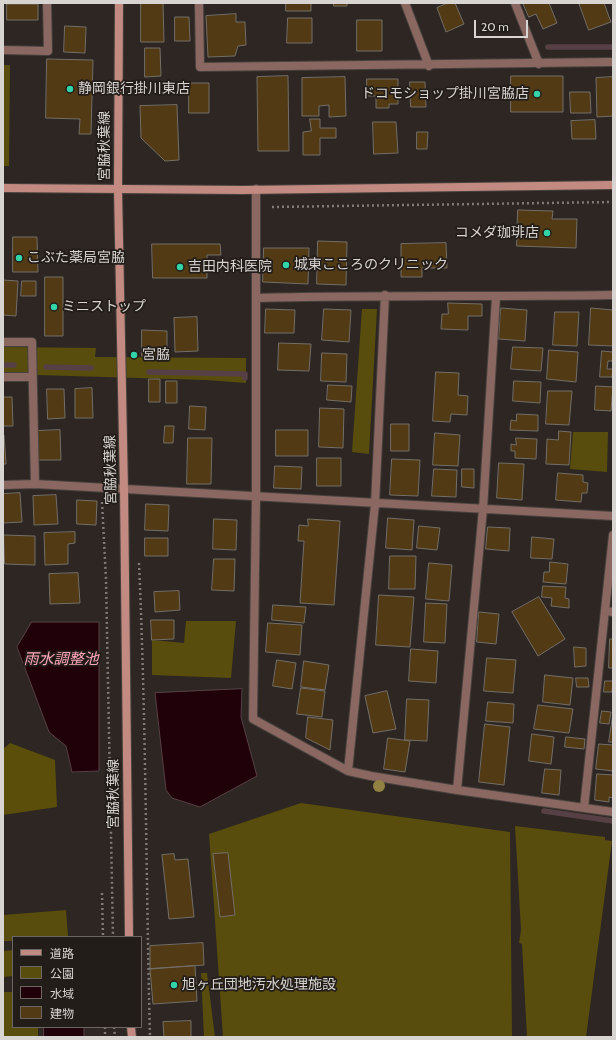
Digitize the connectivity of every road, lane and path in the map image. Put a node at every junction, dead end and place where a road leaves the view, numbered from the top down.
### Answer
1 (47, 3) edge
2 (119, 3) edge
3 (199, 3) edge
4 (405, 3) edge
5 (515, 3) edge
6 (3, 50) edge
7 (613, 62) edge
8 (539, 64) junction
9 (430, 66) junction
10 (613, 184) edge
11 (3, 188) edge
12 (256, 189) junction
13 (118, 190) junction
14 (613, 202) edge
15 (272, 207) dead end
16 (613, 294) edge
17 (385, 295) junction
18 (496, 297) junction
19 (256, 298) junction
20 (3, 342) edge
21 (3, 377) edge
22 (32, 377) junction
23 (36, 484) junction
24 (3, 485) edge
25 (124, 490) junction
26 (256, 497) junction
27 (102, 502) dead end
28 (375, 504) junction
29 (483, 509) junction
30 (613, 516) edge
31 (613, 535) edge
32 (140, 562) dead end
33 (609, 612) edge
34 (348, 771) junction
35 (457, 790) junction
36 (584, 808) junction
37 (613, 812) edge
38 (102, 893) dead end
39 (103, 936) edge
40 (113, 936) edge
41 (129, 936) edge
42 (150, 1037) edge

1 - 6 street
2 - 13 street, 宮脇秋葉線
3 - 9 street
4 - 9 street
5 - 8 street
7 - 8 street
8 - 9 street
10 - 12 street
11 - 13 street
12 - 13 street
12 - 19 street
13 - 25 street, 宮脇秋葉線
14 - 15 path
16 - 18 street
17 - 18 street
17 - 19 street
17 - 28 street
18 - 29 street
19 - 26 street
20 - 22 street
21 - 22 street
22 - 23 street
23 - 24 street
23 - 25 street
25 - 26 street
25 - 41 street, 宮脇秋葉線
26 - 28 street
26 - 34 street
27 - 40 path
28 - 29 street
28 - 34 street
29 - 30 street
29 - 35 street
31 - 33 street
32 - 42 path
33 - 36 street
34 - 35 street
35 - 36 street
36 - 37 street
38 - 39 path

